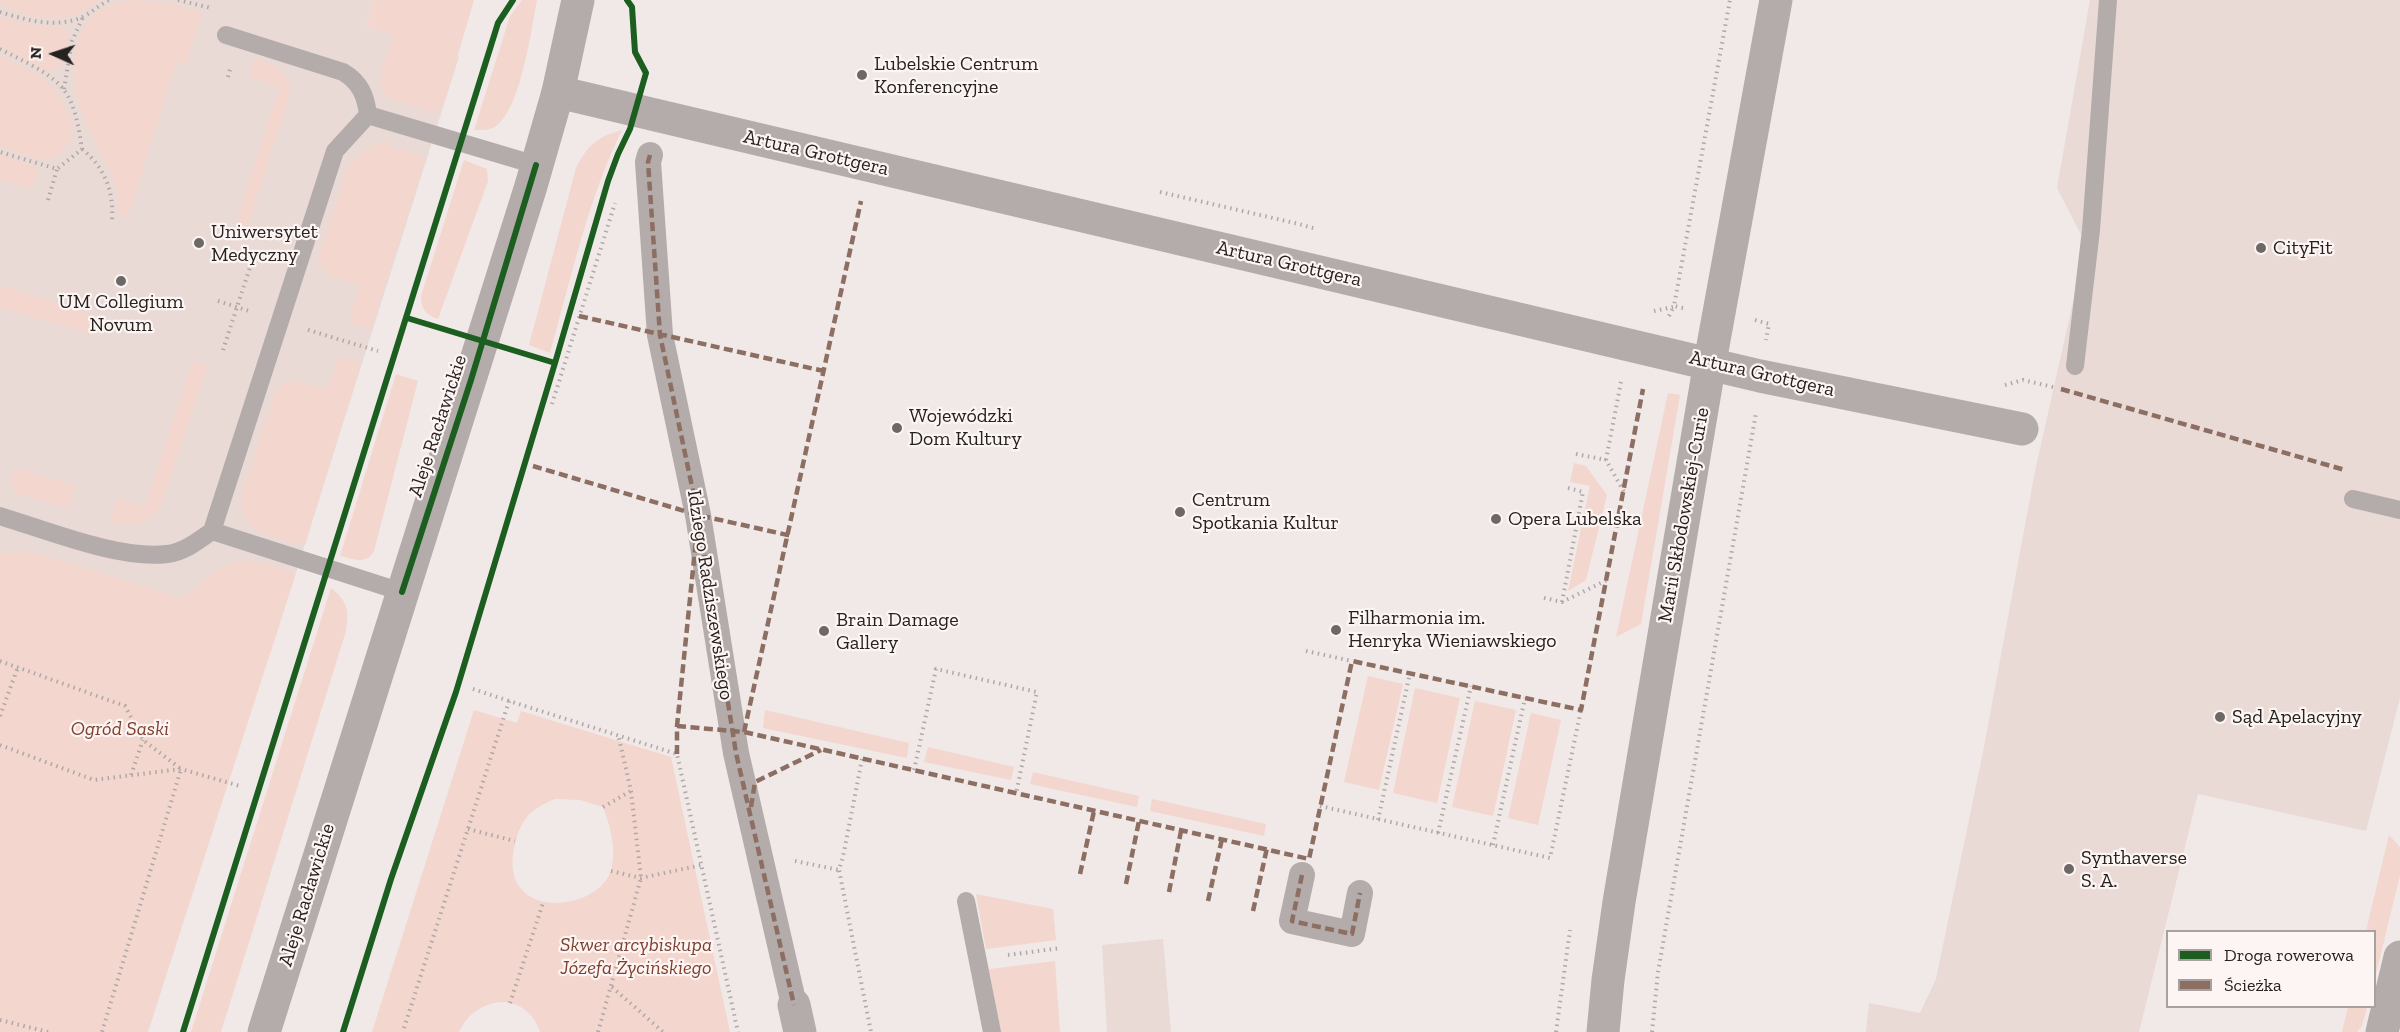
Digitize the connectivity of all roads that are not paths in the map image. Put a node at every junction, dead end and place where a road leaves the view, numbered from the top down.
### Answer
1 (578, 0) edge
2 (1776, 0) edge
3 (2108, 0) edge
4 (226, 35) dead end
5 (558, 92) junction
6 (368, 115) junction
7 (650, 155) dead end
8 (536, 165) junction
9 (1710, 362) junction
10 (2075, 366) dead end
11 (2022, 429) dead end
12 (2353, 499) dead end
13 (2400, 510) edge
14 (0, 516) edge
15 (212, 531) junction
16 (402, 592) junction
17 (1302, 875) dead end
18 (1360, 893) dead end
19 (966, 901) dead end
20 (2400, 957) edge
21 (797, 1018) edge
22 (264, 1032) edge
23 (992, 1032) edge
24 (1603, 1032) edge
25 (2382, 1032) edge

1 - 5 street, Aleje Racławickie
2 - 9 street, Marii Skłodowskiej-Curie
3 - 10 lane
4 - 6 lane
5 - 8 street, Aleje Racławickie
5 - 9 street, Artura Grottgera
6 - 8 lane
6 - 15 lane
7 - 21 street, Idziego Radziszewskiego
8 - 16 street, Aleje Racławickie
9 - 11 street, Artura Grottgera
9 - 24 street, Marii Skłodowskiej-Curie
12 - 13 lane
14 - 15 lane
15 - 16 lane
16 - 22 street, Aleje Racławickie
17 - 18 street
19 - 23 lane
20 - 25 street

